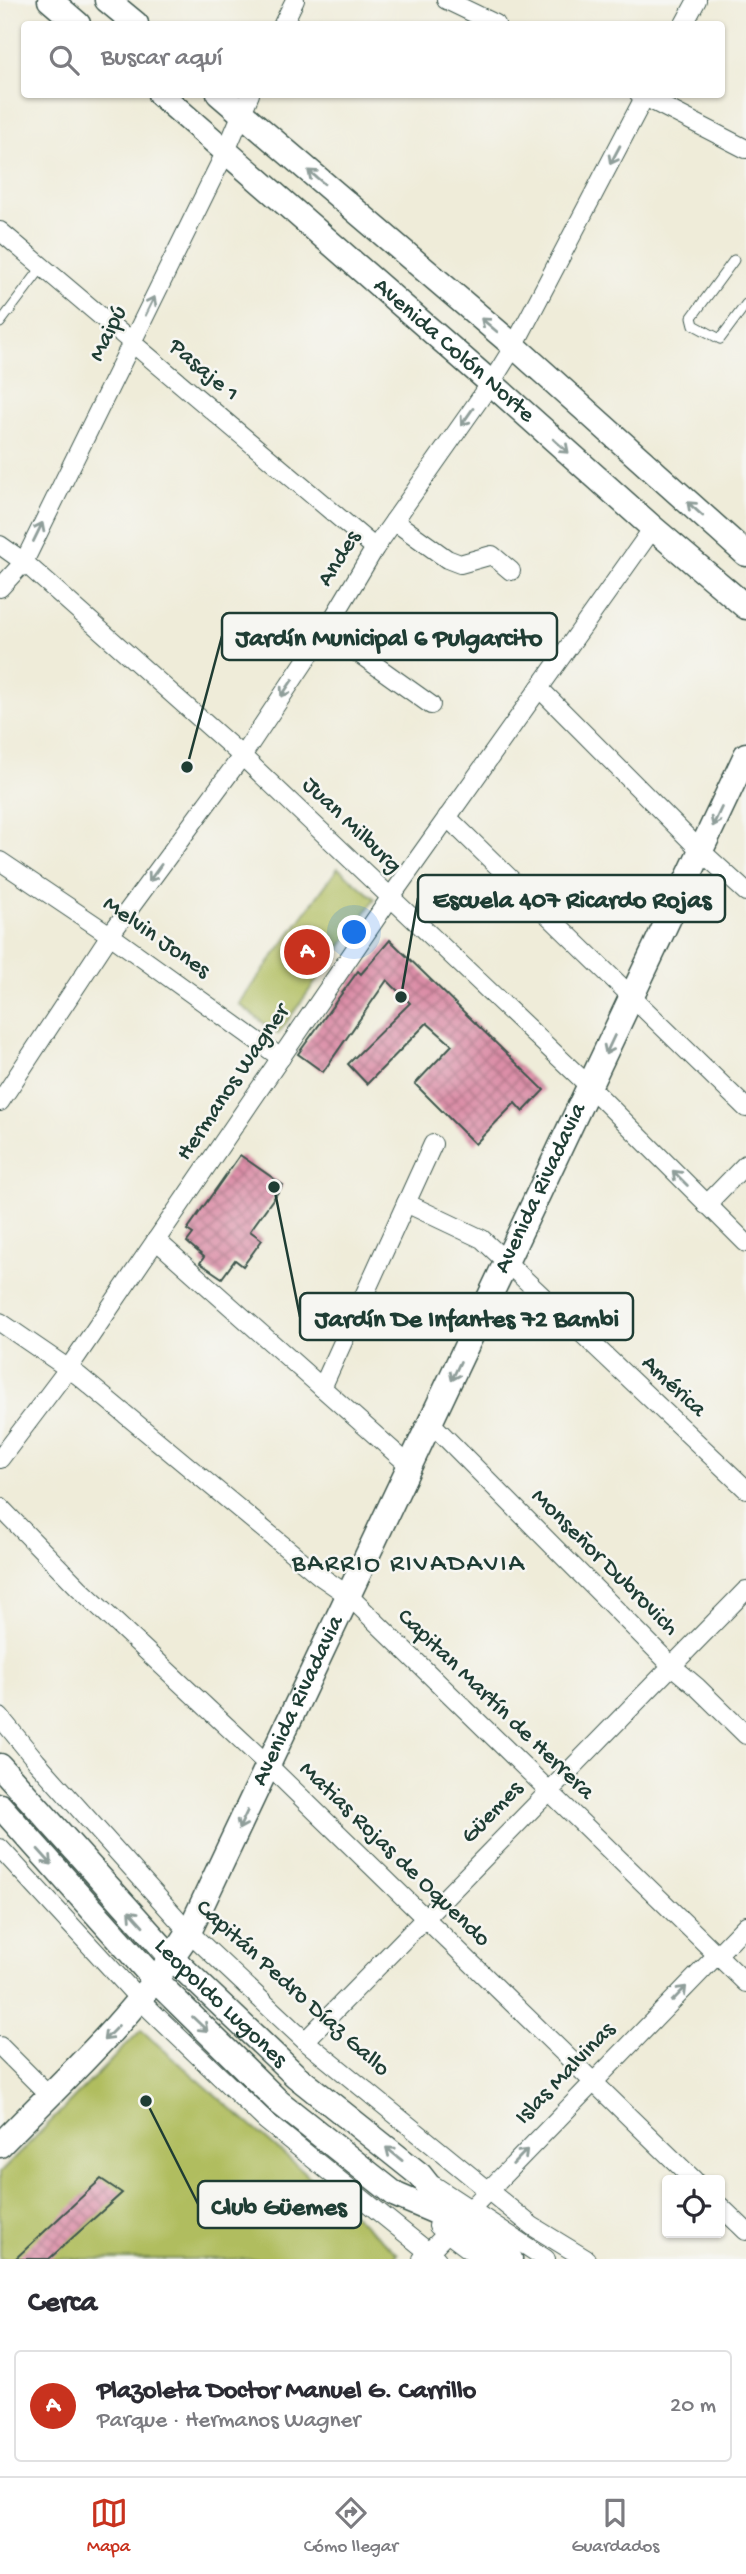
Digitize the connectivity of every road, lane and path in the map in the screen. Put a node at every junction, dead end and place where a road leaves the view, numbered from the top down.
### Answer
1 (50, 0) edge
2 (107, 0) edge
3 (295, 0) edge
4 (446, 0) edge
5 (697, 0) edge
6 (74, 21) edge
7 (132, 21) edge
8 (284, 21) edge
9 (490, 21) edge
10 (686, 21) edge
11 (165, 98) edge
12 (641, 98) edge
13 (649, 98) edge
14 (245, 104) edge
15 (746, 149) edge
16 (226, 151) junction
17 (0, 231) edge
18 (734, 260) dead end
19 (43, 265) junction
20 (746, 304) edge
21 (0, 323) edge
22 (132, 342) junction
23 (514, 346) junction
24 (491, 383) junction
25 (394, 521) junction
26 (653, 528) junction
27 (0, 545) edge
28 (374, 548) junction
29 (746, 554) edge
30 (24, 562) junction
31 (511, 571) dead end
32 (0, 588) edge
33 (746, 607) edge
34 (326, 630) junction
35 (539, 688) junction
36 (431, 705) dead end
37 (746, 755) edge
38 (242, 756) junction
39 (447, 817) junction
40 (701, 851) junction
41 (0, 861) edge
42 (746, 892) edge
43 (390, 898) junction
44 (110, 934) junction
45 (632, 997) junction
46 (281, 1058) junction
47 (590, 1087) junction
48 (0, 1102) edge
49 (746, 1108) edge
50 (433, 1144) dead end
51 (746, 1164) edge
52 (406, 1203) junction
53 (706, 1205) junction
54 (156, 1240) junction
55 (746, 1243) edge
56 (506, 1264) junction
57 (0, 1322) edge
58 (68, 1369) junction
59 (322, 1388) junction
60 (431, 1423) junction
61 (0, 1459) edge
62 (410, 1466) junction
63 (746, 1489) edge
64 (0, 1507) edge
65 (746, 1590) edge
66 (349, 1596) junction
67 (672, 1666) junction
68 (0, 1717) edge
69 (746, 1735) edge
70 (0, 1766) edge
71 (269, 1766) junction
72 (549, 1792) junction
73 (0, 1806) edge
74 (0, 1847) edge
75 (424, 1919) junction
76 (746, 1925) edge
77 (189, 1932) junction
78 (717, 1955) junction
79 (172, 1958) junction
80 (746, 1983) edge
81 (148, 1990) junction
82 (305, 2041) junction
83 (0, 2046) edge
84 (593, 2082) junction
85 (49, 2095) junction
86 (0, 2145) edge
87 (689, 2175) edge
88 (487, 2190) junction
89 (725, 2211) edge
90 (457, 2221) junction
91 (746, 2231) edge
92 (429, 2257) edge
93 (482, 2259) edge
94 (510, 2259) edge
95 (546, 2259) edge
96 (586, 2259) edge

1 - 6 main road
2 - 7 main road
3 - 8 street
4 - 9 street
5 - 10 street
11 - 16 main road, Avenida Colón Norte
12 -> 23 street, Andes
13 - 15 street
14 - 16 street, Maipú
23 -> 14 main road, Avenida Colón Norte
22 -> 16 street, Maipú
16 - 24 main road, Avenida Colón Norte
17 - 19 street, Pasaje 1
18 - 20 lane
19 - 21 lane
19 - 22 street, Pasaje 1
22 - 28 street, Pasaje 1
30 -> 22 street, Maipú
23 - 24 street, Andes
29 -> 23 main road, Avenida Colón Norte
24 -> 25 street, Andes
24 -> 26 main road, Avenida Colón Norte
25 - 28 street, Andes
25 - 31 street
26 - 33 main road, Avenida Colón Norte
26 - 35 street, Hermanos Wagner
27 - 30 street, Juan Milburg
28 - 34 street, Andes
30 - 32 street, Maipú
30 - 38 street, Juan Milburg
34 - 36 street
34 -> 38 street, Andes
35 - 39 street, Hermanos Wagner
35 - 40 street
37 -> 40 main road, Avenida Rivadavia
38 - 43 street, Juan Milburg
38 -> 44 street, Andes
39 - 43 street, Hermanos Wagner
39 - 45 street
40 - 42 street
40 - 45 main road, Avenida Rivadavia
41 - 44 street, Melvin Jones
43 - 46 street, Hermanos Wagner
43 - 47 street, Juan Milburg
44 - 46 street, Melvin Jones
44 - 48 street, Andes
45 -> 47 main road, Avenida Rivadavia
45 - 49 street
46 - 54 street, Hermanos Wagner
53 -> 47 street, Juan Milburg
47 - 56 main road, Avenida Rivadavia
50 - 52 street
51 - 53 street
52 - 56 street
52 - 59 street
53 - 55 street, Juan Milburg
54 - 58 street, Hermanos Wagner
54 - 59 street
56 -> 60 main road, Avenida Rivadavia
56 - 63 street, América
57 - 58 street, Capitan Martín de Herrera
58 - 61 street, Hermanos Wagner
58 - 66 street, Capitan Martín de Herrera
59 - 62 street
60 - 62 main road, Avenida Rivadavia
60 - 67 street, Monseñor Dubrovich
62 - 66 main road, Avenida Rivadavia
64 - 71 street, Matias Rojas de Oquendo
65 - 67 street, Güemes
66 - 71 main road, Avenida Rivadavia
66 - 72 street, Capitan Martín de Herrera
67 - 69 street, Monseñor Dubrovich
67 - 72 street, Güemes
68 - 77 street, Capitán Pedro Díaz Gallo
79 -> 70 main road, Leopoldo Lugones
71 - 75 street, Matias Rojas de Oquendo
71 -> 77 main road, Avenida Rivadavia
72 - 75 street, Güemes
72 - 78 street, Capitan Martín de Herrera
73 -> 81 main road, Leopoldo Lugones
74 - 81 street
75 - 82 street, Güemes
75 - 84 street, Matias Rojas de Oquendo
76 - 78 street, Islas Malvinas
77 - 79 main road, Avenida Rivadavia
77 - 82 street, Capitán Pedro Díaz Gallo
78 - 80 street, Capitan Martín de Herrera
84 -> 78 street, Islas Malvinas
79 - 81 main road, Avenida Rivadavia
90 -> 79 main road, Leopoldo Lugones
81 -> 85 main road, Avenida Rivadavia
81 -> 90 main road, Leopoldo Lugones
81 - 92 street
82 - 88 street, Capitán Pedro Díaz Gallo
83 - 85 street
84 - 87 street, Matias Rojas de Oquendo
88 -> 84 street, Islas Malvinas
85 - 86 main road, Avenida Rivadavia
88 - 90 street, Islas Malvinas
88 - 96 street, Capitán Pedro Díaz Gallo
89 - 91 street
90 - 92 street, Islas Malvinas
90 - 93 street
90 - 94 main road, Leopoldo Lugones
90 - 95 street

